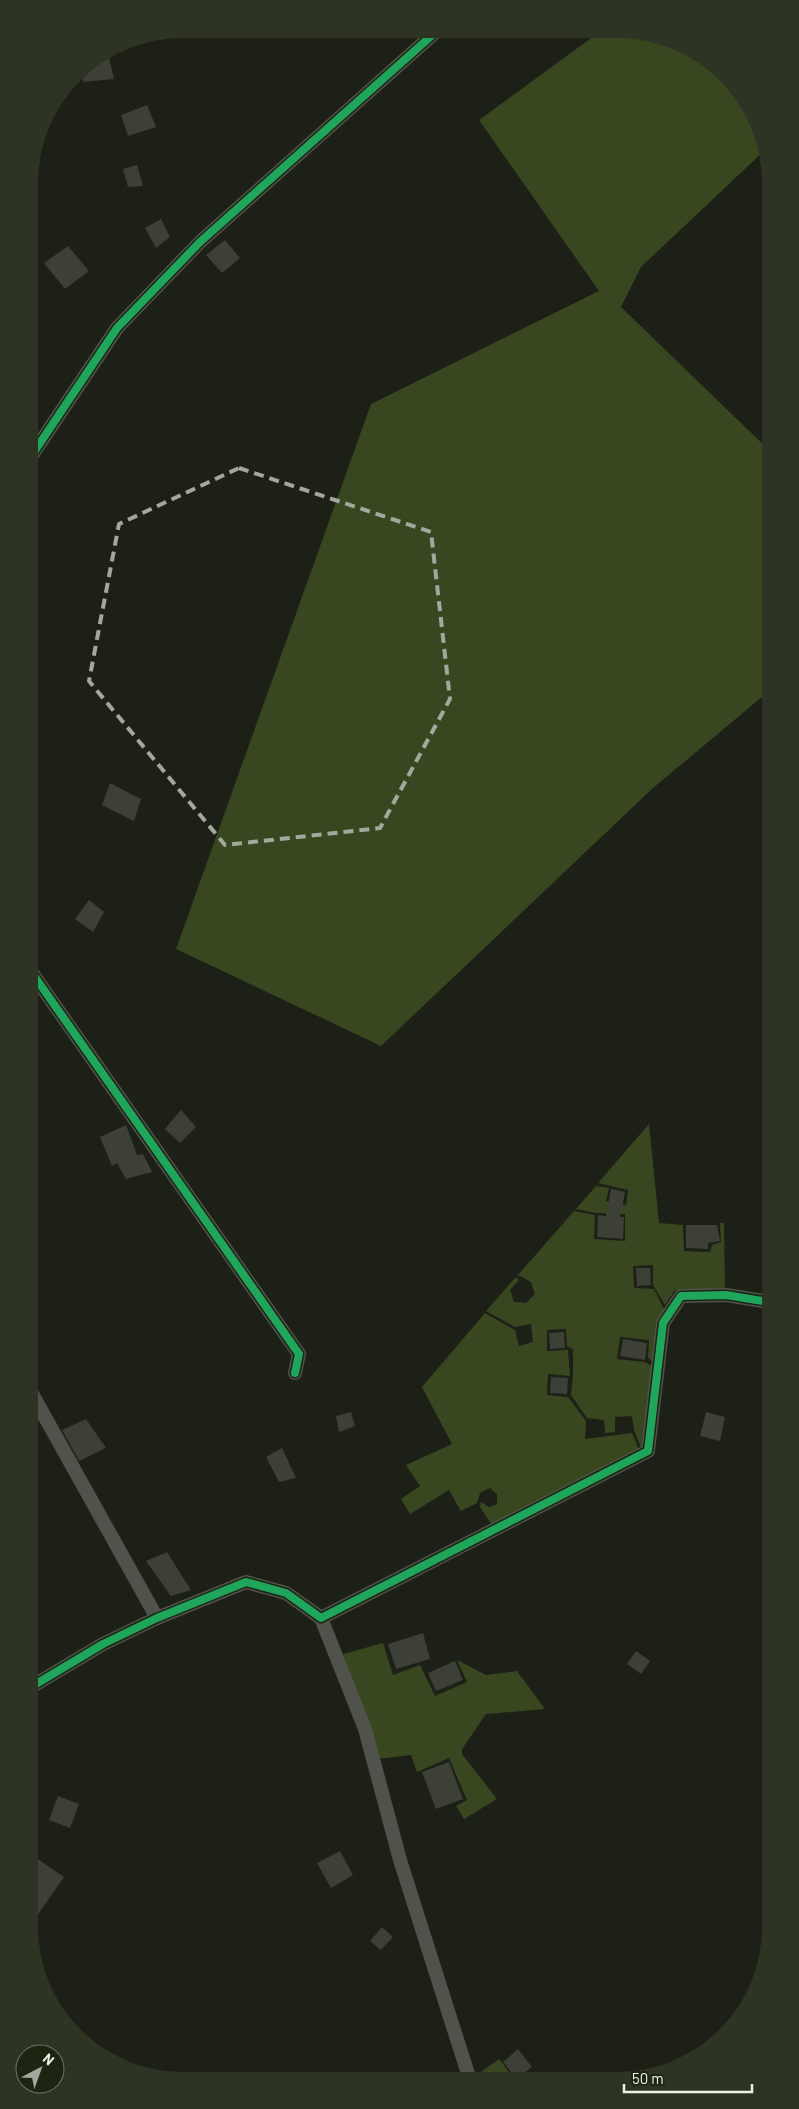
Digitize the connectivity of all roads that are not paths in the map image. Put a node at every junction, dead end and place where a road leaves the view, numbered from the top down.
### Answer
1 (429, 38) edge
2 (38, 446) edge
3 (38, 981) edge
4 (761, 1301) edge
5 (295, 1373) dead end
6 (38, 1405) edge
7 (157, 1618) junction
8 (321, 1618) junction
9 (38, 1684) edge
10 (467, 2072) edge

1 - 2 street
3 - 5 street
4 - 8 street
6 - 7 street
7 - 8 street
7 - 9 street
8 - 10 street

